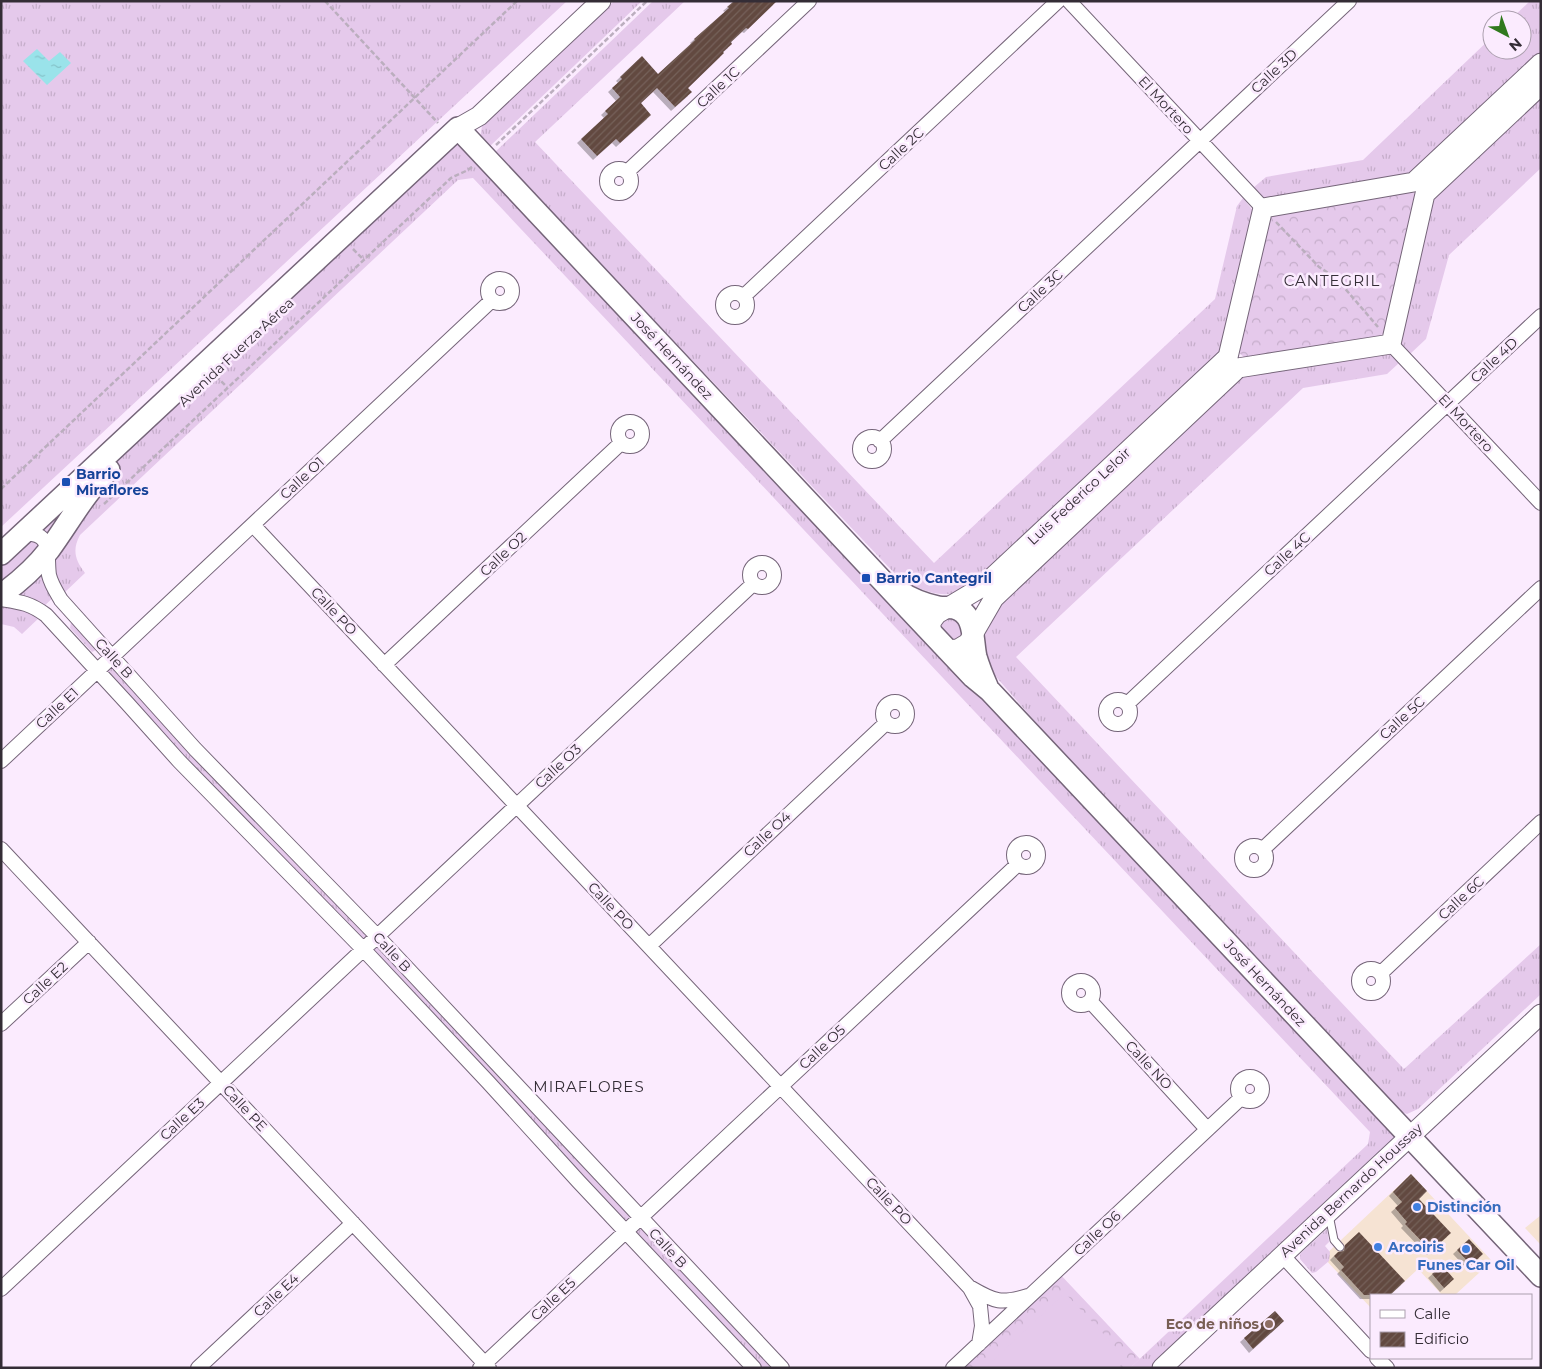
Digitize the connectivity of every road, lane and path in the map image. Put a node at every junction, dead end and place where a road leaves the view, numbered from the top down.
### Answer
1 (325, 1) edge
2 (517, 1) edge
3 (601, 1) edge
4 (647, 1) edge
5 (809, 1) edge
6 (1058, 1) edge
7 (1069, 1) edge
8 (1349, 1) edge
9 (1541, 63) edge
10 (1541, 85) edge
11 (414, 98) junction
12 (458, 134) junction
13 (1200, 140) junction
14 (491, 149) dead end
15 (475, 164) dead end
16 (627, 172) dead end
17 (1420, 188) junction
18 (1263, 208) junction
19 (357, 253) junction
20 (744, 296) dead end
21 (492, 300) dead end
22 (1541, 316) edge
23 (1391, 344) junction
24 (1233, 362) junction
25 (220, 380) junction
26 (1447, 404) junction
27 (880, 441) dead end
28 (621, 443) dead end
29 (1, 488) edge
30 (1541, 503) edge
31 (98, 510) dead end
32 (252, 525) junction
33 (23, 534) junction
34 (48, 551) junction
35 (1, 554) edge
36 (753, 584) dead end
37 (887, 584) junction
38 (1541, 588) edge
39 (1, 597) edge
40 (945, 608) junction
41 (931, 632) junction
42 (973, 634) junction
43 (948, 650) junction
44 (113, 656) junction
45 (384, 665) junction
46 (97, 671) junction
47 (990, 691) junction
48 (1128, 704) dead end
49 (886, 723) dead end
50 (1, 761) edge
51 (517, 806) junction
52 (1541, 822) edge
53 (1, 849) edge
54 (1263, 849) dead end
55 (1018, 864) dead end
56 (377, 936) junction
57 (89, 942) junction
58 (648, 946) junction
59 (363, 949) junction
60 (1380, 973) dead end
61 (1090, 1002) dead end
62 (1540, 1014) edge
63 (1, 1024) edge
64 (221, 1083) junction
65 (780, 1086) junction
66 (1241, 1098) dead end
67 (1208, 1129) junction
68 (1409, 1136) junction
69 (1329, 1212) junction
70 (640, 1218) junction
71 (353, 1223) junction
72 (626, 1231) junction
73 (1340, 1247) dead end
74 (1282, 1255) junction
75 (1541, 1276) edge
76 (970, 1288) junction
77 (1, 1289) edge
78 (1031, 1295) junction
79 (979, 1344) junction
80 (1370, 1350) edge
81 (1378, 1359) edge
82 (485, 1366) edge
83 (198, 1368) edge
84 (754, 1368) edge
85 (782, 1368) edge
86 (953, 1368) edge
87 (1162, 1368) edge
88 (1387, 1368) edge

1 - 11 path
2 - 11 path
3 - 12 street, Avenida Fuerza Aérea
4 - 14 path
5 - 16 street, Calle 1C
6 - 20 street, Calle 2C
7 - 13 street, El Mortero
8 - 13 street, Calle 3D
9 - 17 street
10 - 17 street
11 - 12 path
11 - 29 path
12 - 19 main road, Avenida Fuerza Aérea
12 - 33 main road, Avenida Fuerza Aérea
12 - 37 main road, José Hernández
13 - 18 street, El Mortero
13 - 27 street, Calle 3C
15 - 19 path
17 - 18 street
17 - 23 street
18 - 23 path
18 - 24 street
19 - 25 main road, Avenida Fuerza Aérea
19 - 25 path
21 - 32 street, Calle O1
22 - 26 street, Calle 4D
23 - 24 street
23 - 26 street, El Mortero
24 - 40 street, Luis Federico Leloir
24 - 42 street, Luis Federico Leloir
25 - 31 path
25 - 34 main road, Avenida Fuerza Aérea
26 - 30 street, El Mortero
26 - 48 street, Calle 4C
28 - 45 street, Calle O2
32 - 44 street, Calle O1
32 - 45 street, Calle PO
33 - 34 street
33 - 35 main road, Avenida Fuerza Aérea
34 - 39 main road, Avenida Fuerza Aérea
34 - 44 street, Calle B
36 - 51 street, Calle O3
37 - 40 main road, José Hernández
37 - 41 main road, José Hernández
38 - 54 street, Calle 5C
39 - 46 street, Calle B
40 - 41 street, Luis Federico Leloir
40 - 42 main road, José Hernández
41 - 43 main road, José Hernández
42 - 43 street, Luis Federico Leloir
42 - 47 main road, José Hernández
43 - 47 main road, José Hernández
44 - 46 street, Calle E1
44 - 56 street, Calle B
45 - 51 street, Calle PO
46 - 50 street, Calle E1
46 - 59 street, Calle B
47 - 68 main road, José Hernández
49 - 58 street, Calle O4
51 - 56 street, Calle O3
51 - 58 street, Calle PO
52 - 60 street, Calle 6C
53 - 57 street, Calle PE
55 - 65 street, Calle O5
56 - 59 street, Calle O3
56 - 70 street, Calle B
57 - 63 street, Calle E2
57 - 64 street, Calle PE
58 - 65 street, Calle PO
59 - 64 street, Calle E3
59 - 72 street, Calle B
61 - 67 street, Calle NO
62 - 68 street, Avenida Bernardo Houssay
64 - 71 street, Calle PE
64 - 77 street, Calle E3
65 - 70 street, Calle O5
65 - 76 street, Calle PO
66 - 67 street, Calle O6
67 - 78 street, Calle O6
68 - 69 street, Avenida Bernardo Houssay
68 - 75 main road, José Hernández
69 - 73 lane
69 - 74 street, Avenida Bernardo Houssay
70 - 72 street, Calle O5
70 - 85 street, Calle B
71 - 82 street, Calle PE
71 - 83 street, Calle E4
72 - 82 street, Calle E5
72 - 84 street, Calle B
74 - 80 street
74 - 87 street, Avenida Bernardo Houssay
76 - 78 street, Calle PO
76 - 79 street, Calle PO
78 - 79 street, Calle O6
79 - 86 street, Calle O6
81 - 88 street

